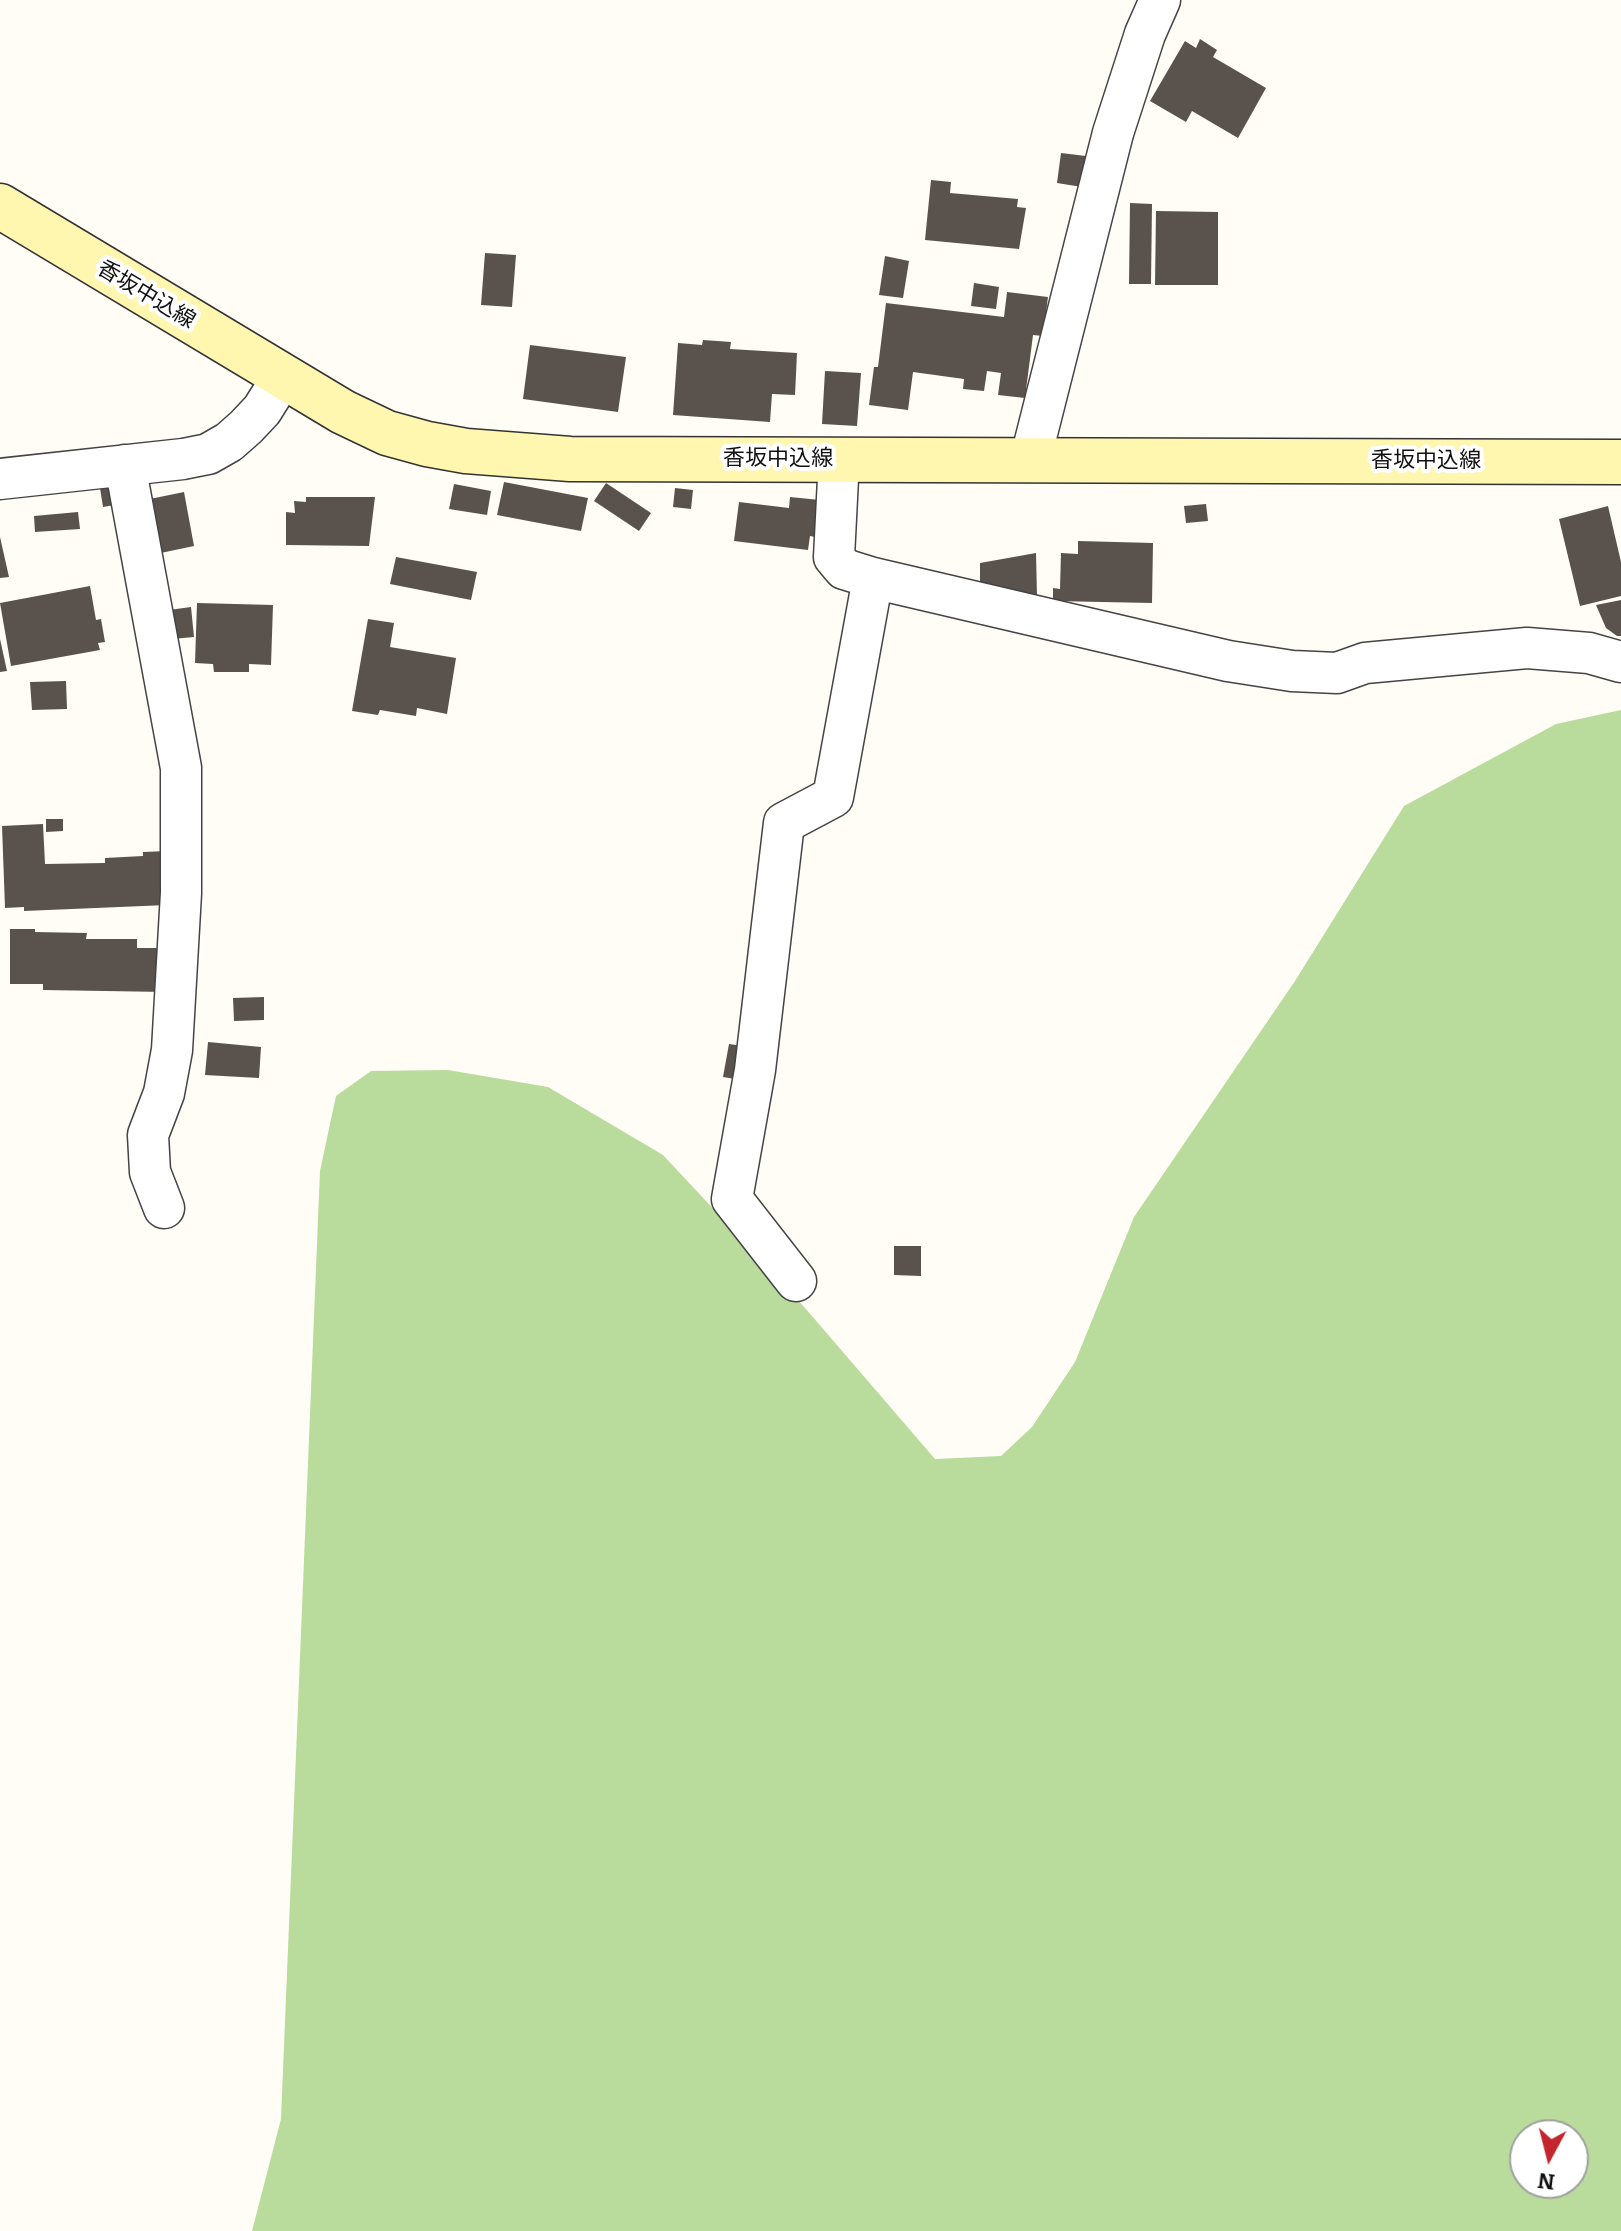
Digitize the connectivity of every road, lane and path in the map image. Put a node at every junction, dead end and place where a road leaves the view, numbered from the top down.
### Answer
1 (1160, 0) edge
2 (0, 206) edge
3 (282, 378) junction
4 (839, 459) junction
5 (1030, 461) junction
6 (1621, 462) edge
7 (125, 465) junction
8 (0, 479) edge
9 (873, 578) junction
10 (1621, 662) edge
11 (164, 1208) dead end
12 (796, 1281) dead end

1 - 5 street
2 - 3 main road, 香坂中込線
3 - 4 main road, 香坂中込線
3 - 7 street
4 - 5 main road, 香坂中込線
4 - 9 street
5 - 6 main road, 香坂中込線
7 - 8 street
7 - 11 street
9 - 10 street
9 - 12 street

